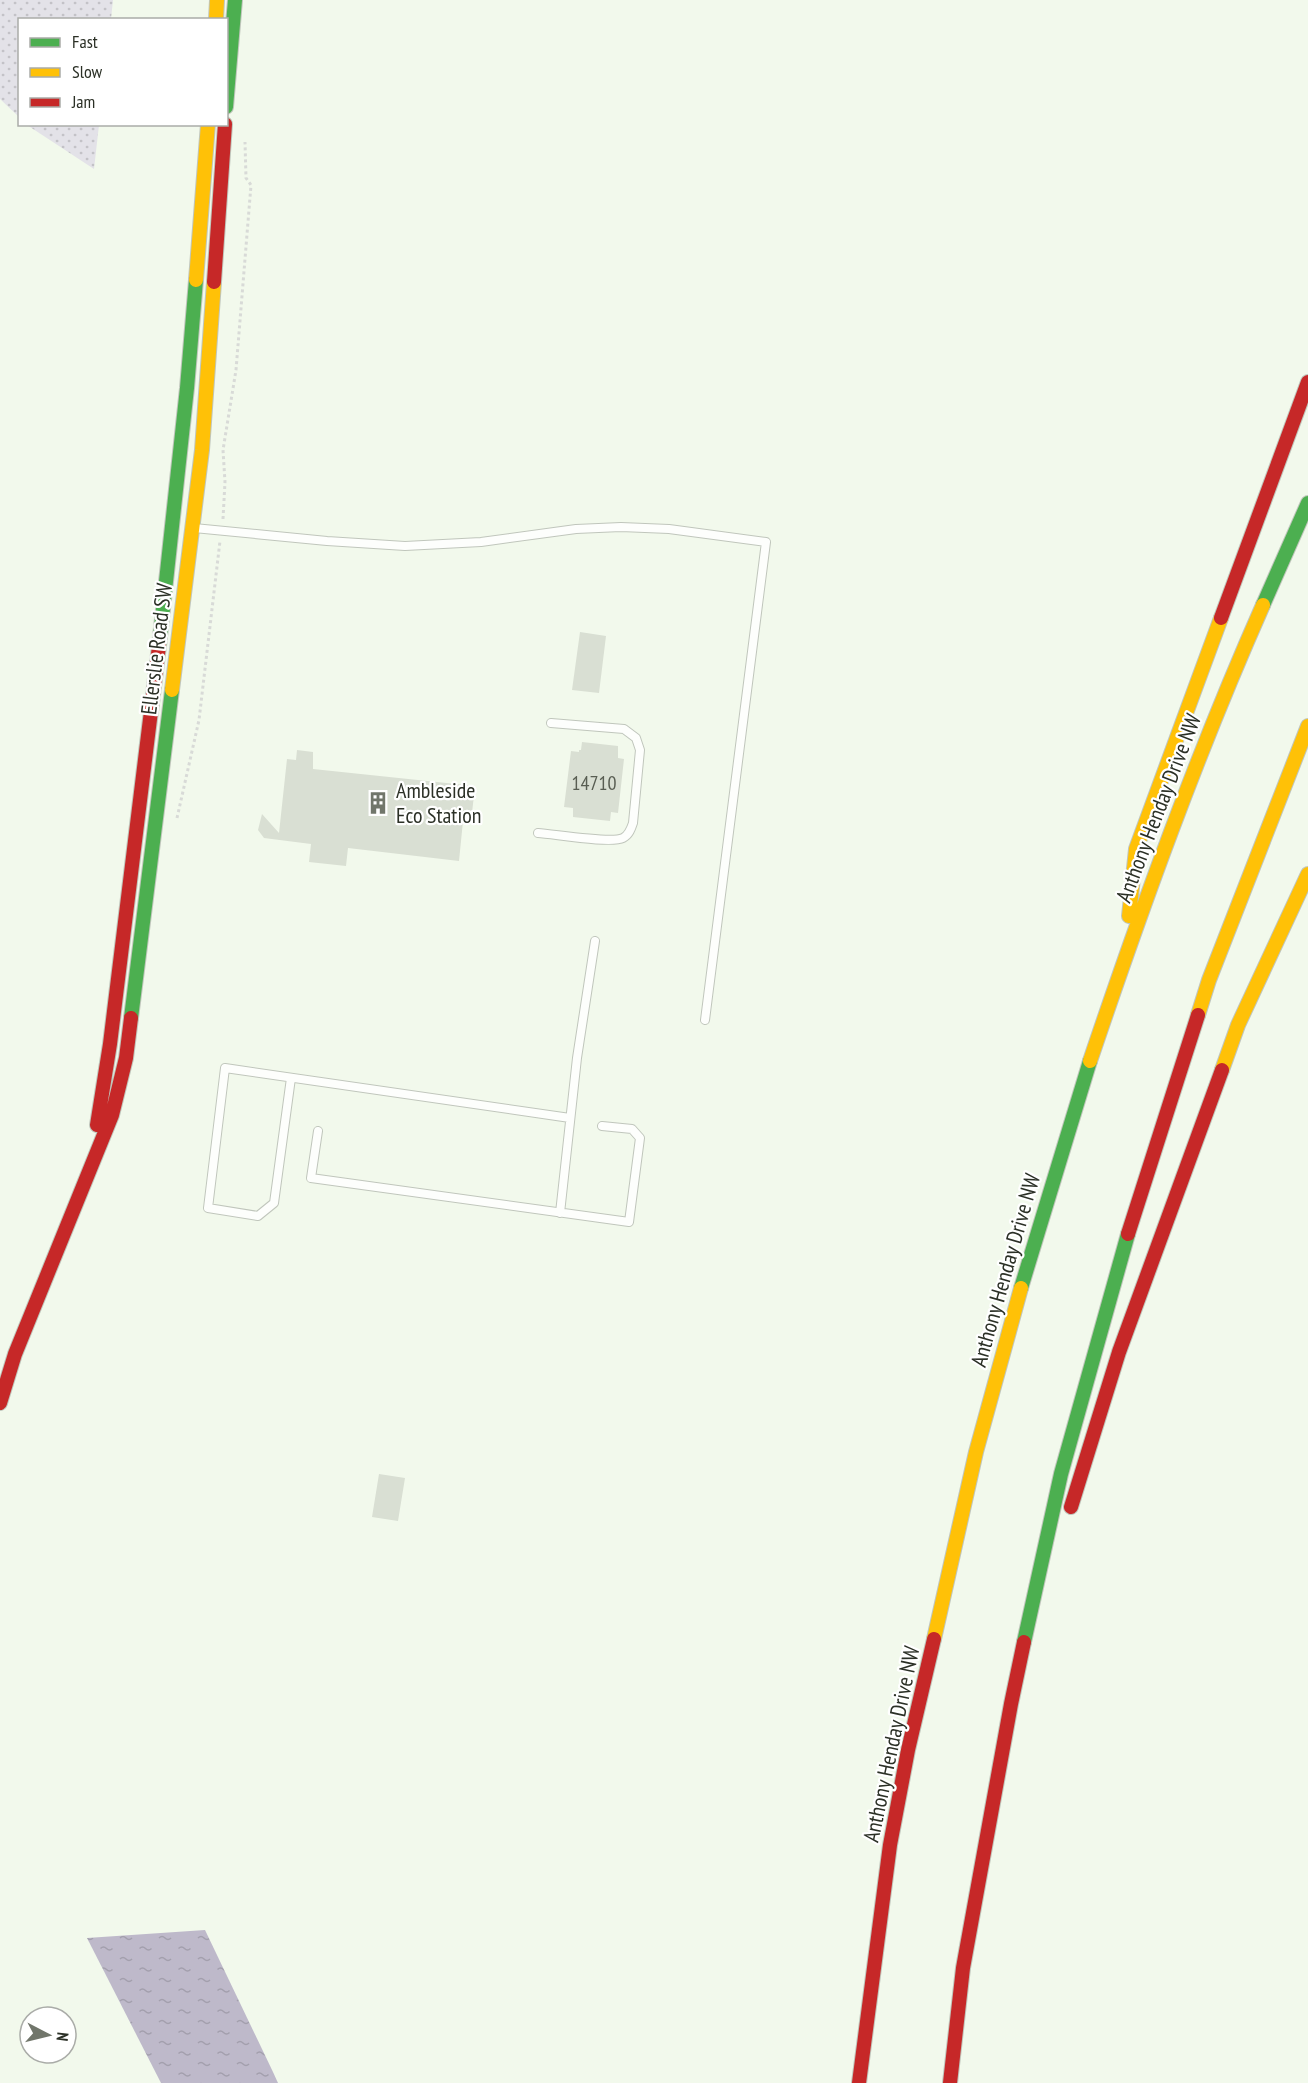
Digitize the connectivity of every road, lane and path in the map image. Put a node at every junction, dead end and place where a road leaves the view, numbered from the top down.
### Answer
1 (217, 0) edge
2 (235, 0) edge
3 (216, 18) edge
4 (228, 83) edge
5 (208, 126) edge
6 (225, 126) edge
7 (245, 133) dead end
8 (1308, 382) edge
9 (1308, 502) edge
10 (224, 511) dead end
11 (172, 526) junction
12 (192, 528) junction
13 (219, 552) dead end
14 (551, 723) dead end
15 (1308, 726) edge
16 (176, 823) dead end
17 (538, 832) dead end
18 (1308, 874) edge
19 (595, 941) dead end
20 (1125, 955) junction
21 (705, 1020) dead end
22 (291, 1078) junction
23 (570, 1118) junction
24 (602, 1126) dead end
25 (318, 1131) dead end
26 (89, 1172) junction
27 (560, 1212) junction
28 (0, 1403) edge
29 (1067, 1523) dead end
30 (1060, 1545) dead end
31 (1011, 1704) junction
32 (859, 2083) edge
33 (950, 2083) edge

1 - 3 main road
2 - 4 main road
5 - 11 main road, Ellerslie Road SW
6 - 12 main road, Ellerslie Road SW
7 - 10 path
8 - 20 main road
9 - 20 main road, Anthony Henday Drive NW
11 - 12 lane
11 - 26 main road, Ellerslie Road SW
12 - 21 lane
12 - 26 main road, Ellerslie Road SW
13 - 16 path
14 - 17 lane
15 - 31 main road
18 - 29 main road
19 - 23 lane
20 - 32 main road, Anthony Henday Drive NW
22 - 22 lane
22 - 23 lane
23 - 27 lane
24 - 27 lane
25 - 27 lane
26 - 28 main road, Ellerslie Road SW
30 - 31 main road
31 - 33 main road

